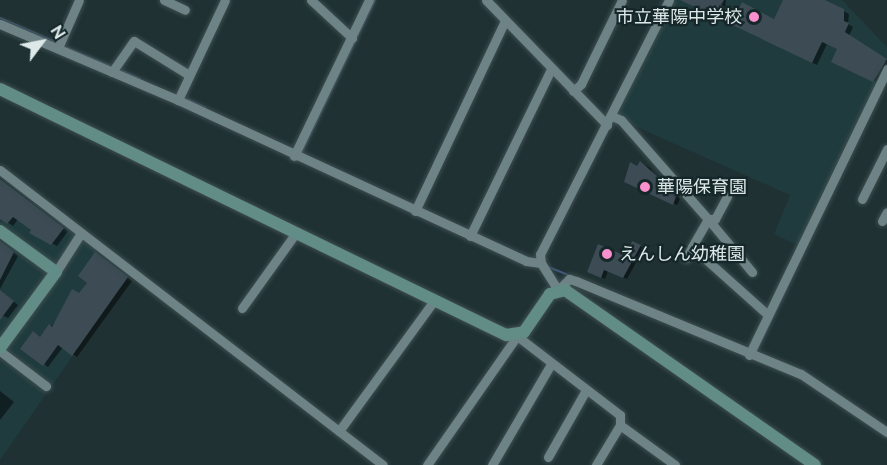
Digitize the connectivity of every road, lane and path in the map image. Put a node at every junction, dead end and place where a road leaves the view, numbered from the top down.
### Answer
1 (79, 0) edge
2 (164, 0) edge
3 (225, 0) edge
4 (310, 0) edge
5 (369, 0) edge
6 (486, 0) edge
7 (622, 0) edge
8 (669, 0) edge
9 (185, 10) dead end
10 (505, 21) junction
11 (0, 24) edge
12 (352, 38) junction
13 (58, 48) junction
14 (551, 69) junction
15 (887, 69) edge
16 (112, 72) junction
17 (189, 75) junction
18 (0, 89) edge
19 (573, 92) junction
20 (178, 100) junction
21 (609, 120) junction
22 (887, 149) edge
23 (294, 156) junction
24 (0, 170) edge
25 (727, 196) dead end
26 (861, 199) dead end
27 (415, 211) junction
28 (708, 219) junction
29 (0, 231) edge
30 (81, 233) junction
31 (295, 234) junction
32 (470, 236) junction
33 (692, 247) junction
34 (686, 258) dead end
35 (541, 263) junction
36 (56, 272) junction
37 (752, 272) dead end
38 (558, 290) junction
39 (434, 302) junction
40 (242, 308) dead end
41 (768, 315) junction
42 (517, 336) junction
43 (0, 350) edge
44 (749, 355) junction
45 (550, 364) junction
46 (46, 386) dead end
47 (586, 390) junction
48 (620, 425) junction
49 (339, 431) junction
50 (887, 432) edge
51 (548, 457) dead end
52 (383, 465) edge
53 (427, 465) edge
54 (492, 465) edge
55 (596, 465) edge
56 (675, 465) edge
57 (815, 465) edge

1 - 13 street
2 - 9 street
3 - 17 street
4 - 12 street
5 - 12 street
6 - 10 street
7 - 19 street
8 - 21 street
10 - 14 street
10 - 27 street
11 - 13 street
12 - 23 street
13 - 16 street
14 - 19 street
14 - 32 street
15 - 41 street
16 - 17 street
16 - 20 street
17 - 20 street
18 - 31 street
19 - 21 street
20 - 23 street
21 - 28 street
21 - 35 street
22 - 26 street
23 - 27 street
24 - 30 street
25 - 28 street
27 - 32 street
28 - 33 street
28 - 37 street
29 - 36 street
30 - 36 street
30 - 49 street
31 - 39 street
31 - 40 street
32 - 35 street
33 - 34 street
33 - 41 street
35 - 38 street
36 - 43 street
38 - 42 street
38 - 44 street
38 - 57 street
39 - 42 street
39 - 49 street
41 - 44 street
42 - 45 street
42 - 53 street
43 - 46 street
44 - 50 street
45 - 47 street
45 - 54 street
47 - 48 street
47 - 51 street
48 - 55 street
48 - 56 street
49 - 52 street

